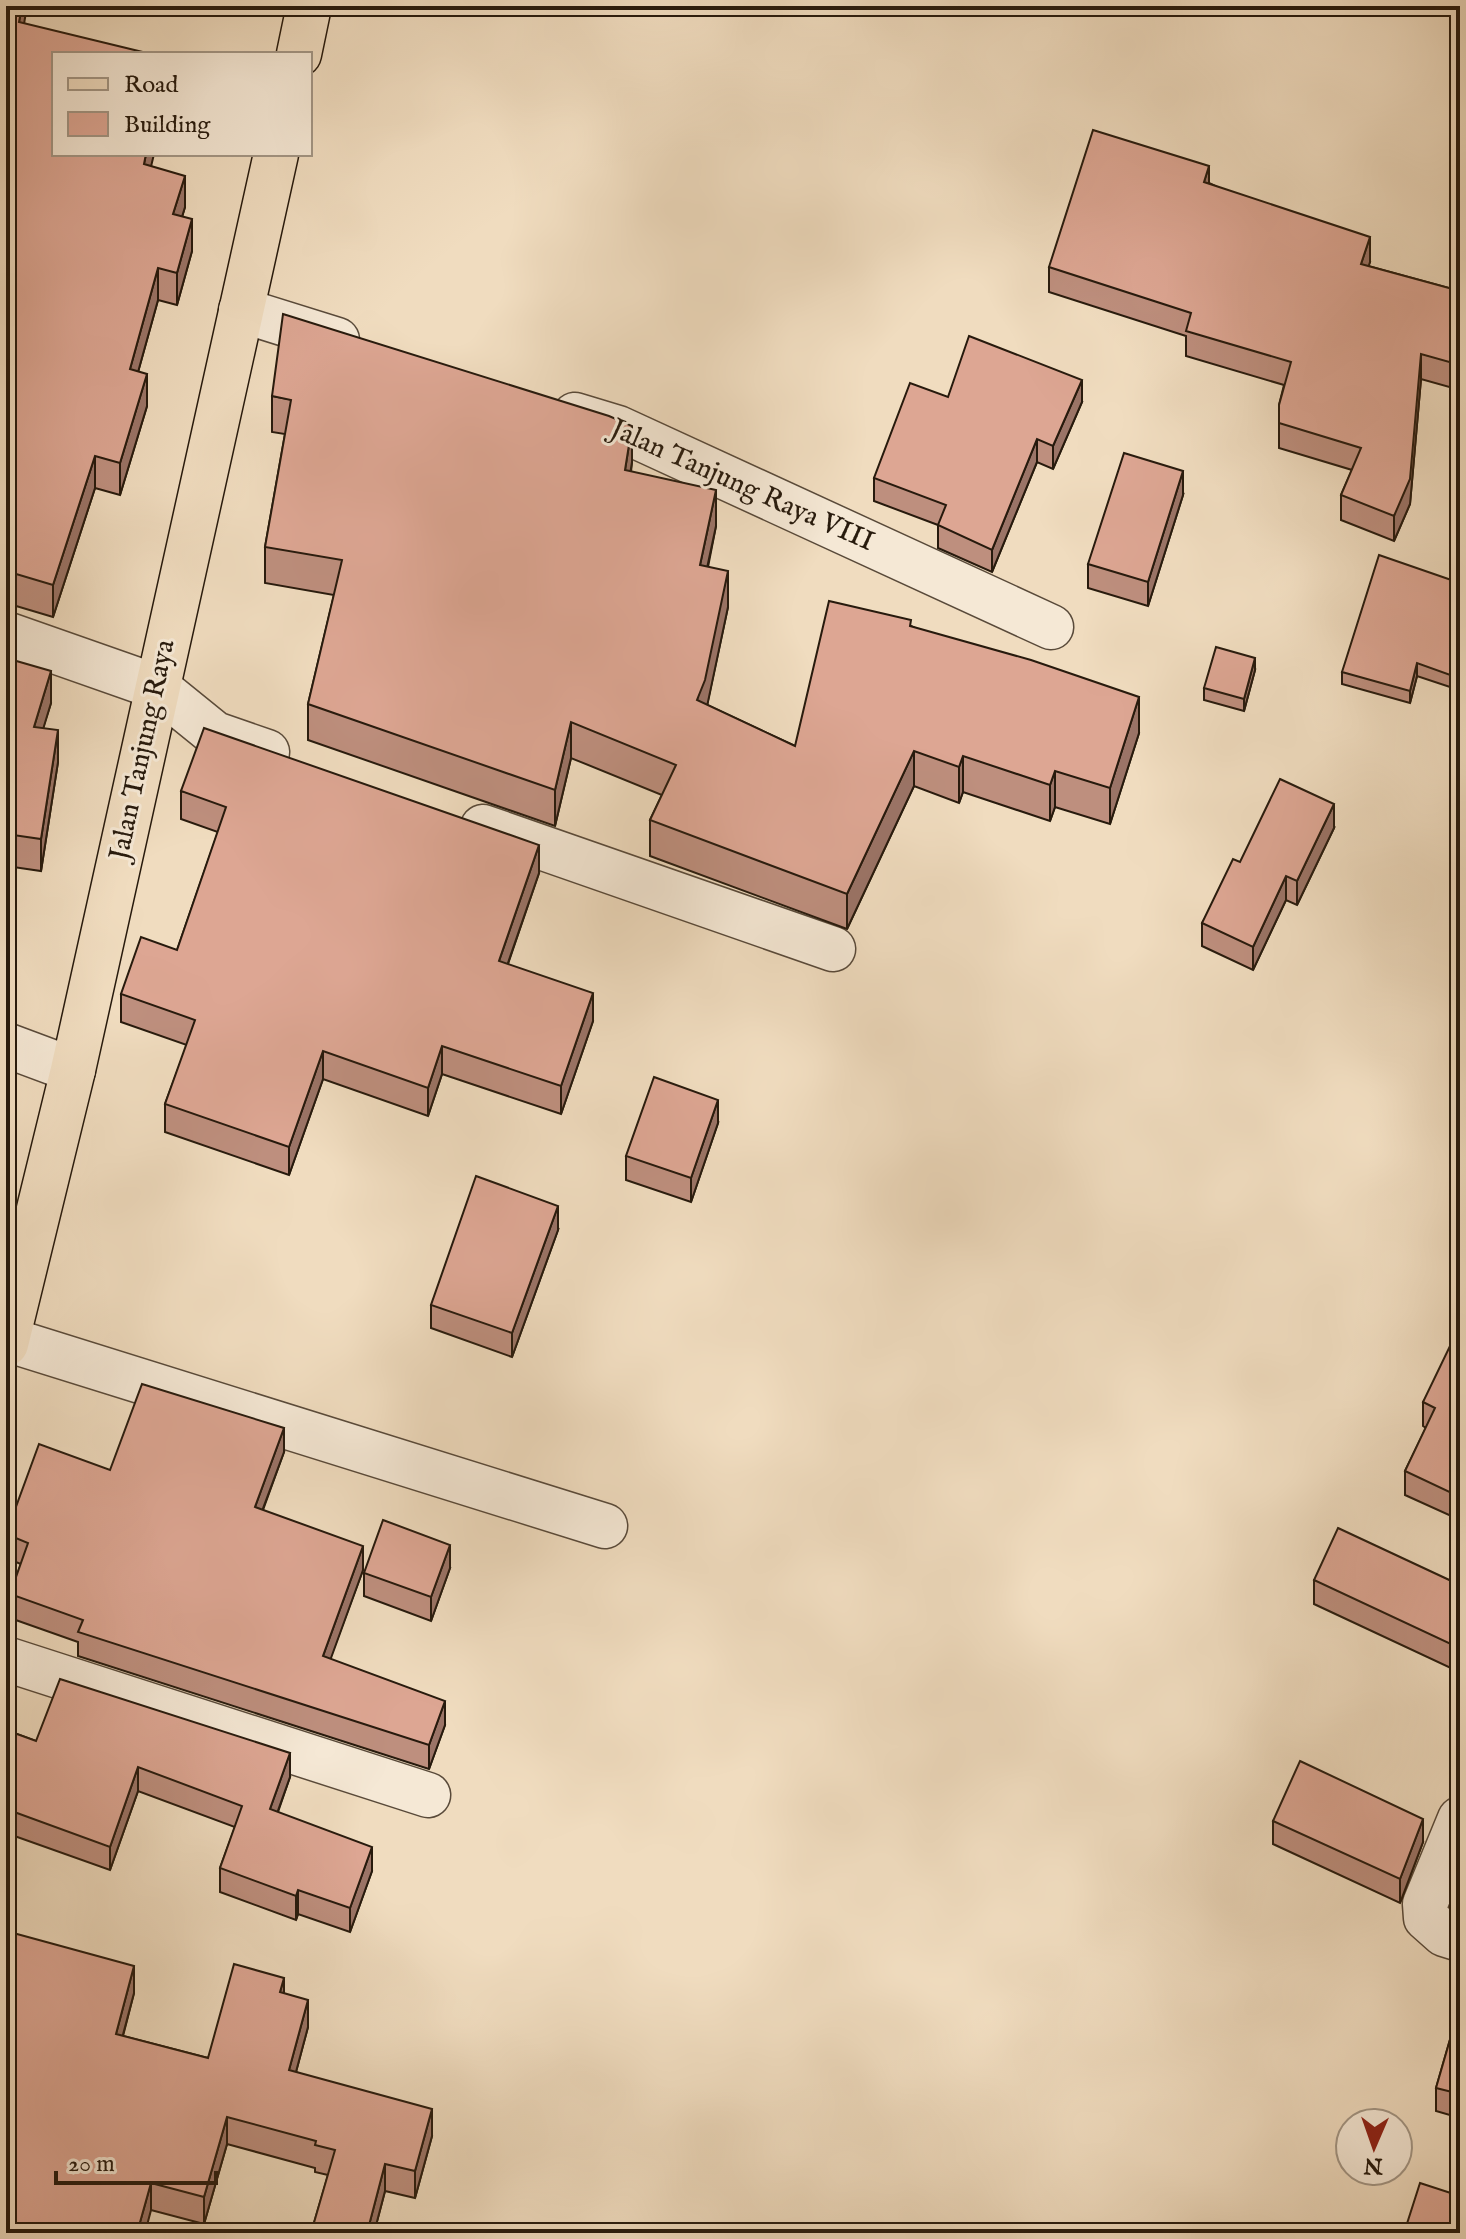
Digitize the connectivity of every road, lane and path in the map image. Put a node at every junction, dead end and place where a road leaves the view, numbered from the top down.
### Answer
1 (309, 6) edge
2 (299, 52) edge
3 (276, 156) edge
4 (241, 310) junction
5 (377, 352) edge
6 (542, 404) edge
7 (1051, 627) dead end
8 (6, 634) edge
9 (157, 687) junction
10 (305, 766) edge
11 (441, 813) edge
12 (833, 949) dead end
13 (6, 1045) edge
14 (73, 1070) junction
15 (6, 1342) edge
16 (605, 1526) dead end
17 (6, 1659) edge
18 (428, 1795) dead end
19 (1460, 1819) edge
20 (1460, 1939) edge

1 - 2 main road
3 - 4 main road, Jalan Tanjung Raya
4 - 5 street
4 - 9 main road, Jalan Tanjung Raya
6 - 7 street, Jalan Tanjung Raya VIII
8 - 9 street
9 - 10 street
9 - 14 main road, Jalan Tanjung Raya
11 - 12 street
13 - 14 street
14 - 15 main road, Jalan Tanjung Raya
15 - 16 street
17 - 18 street
19 - 20 street

